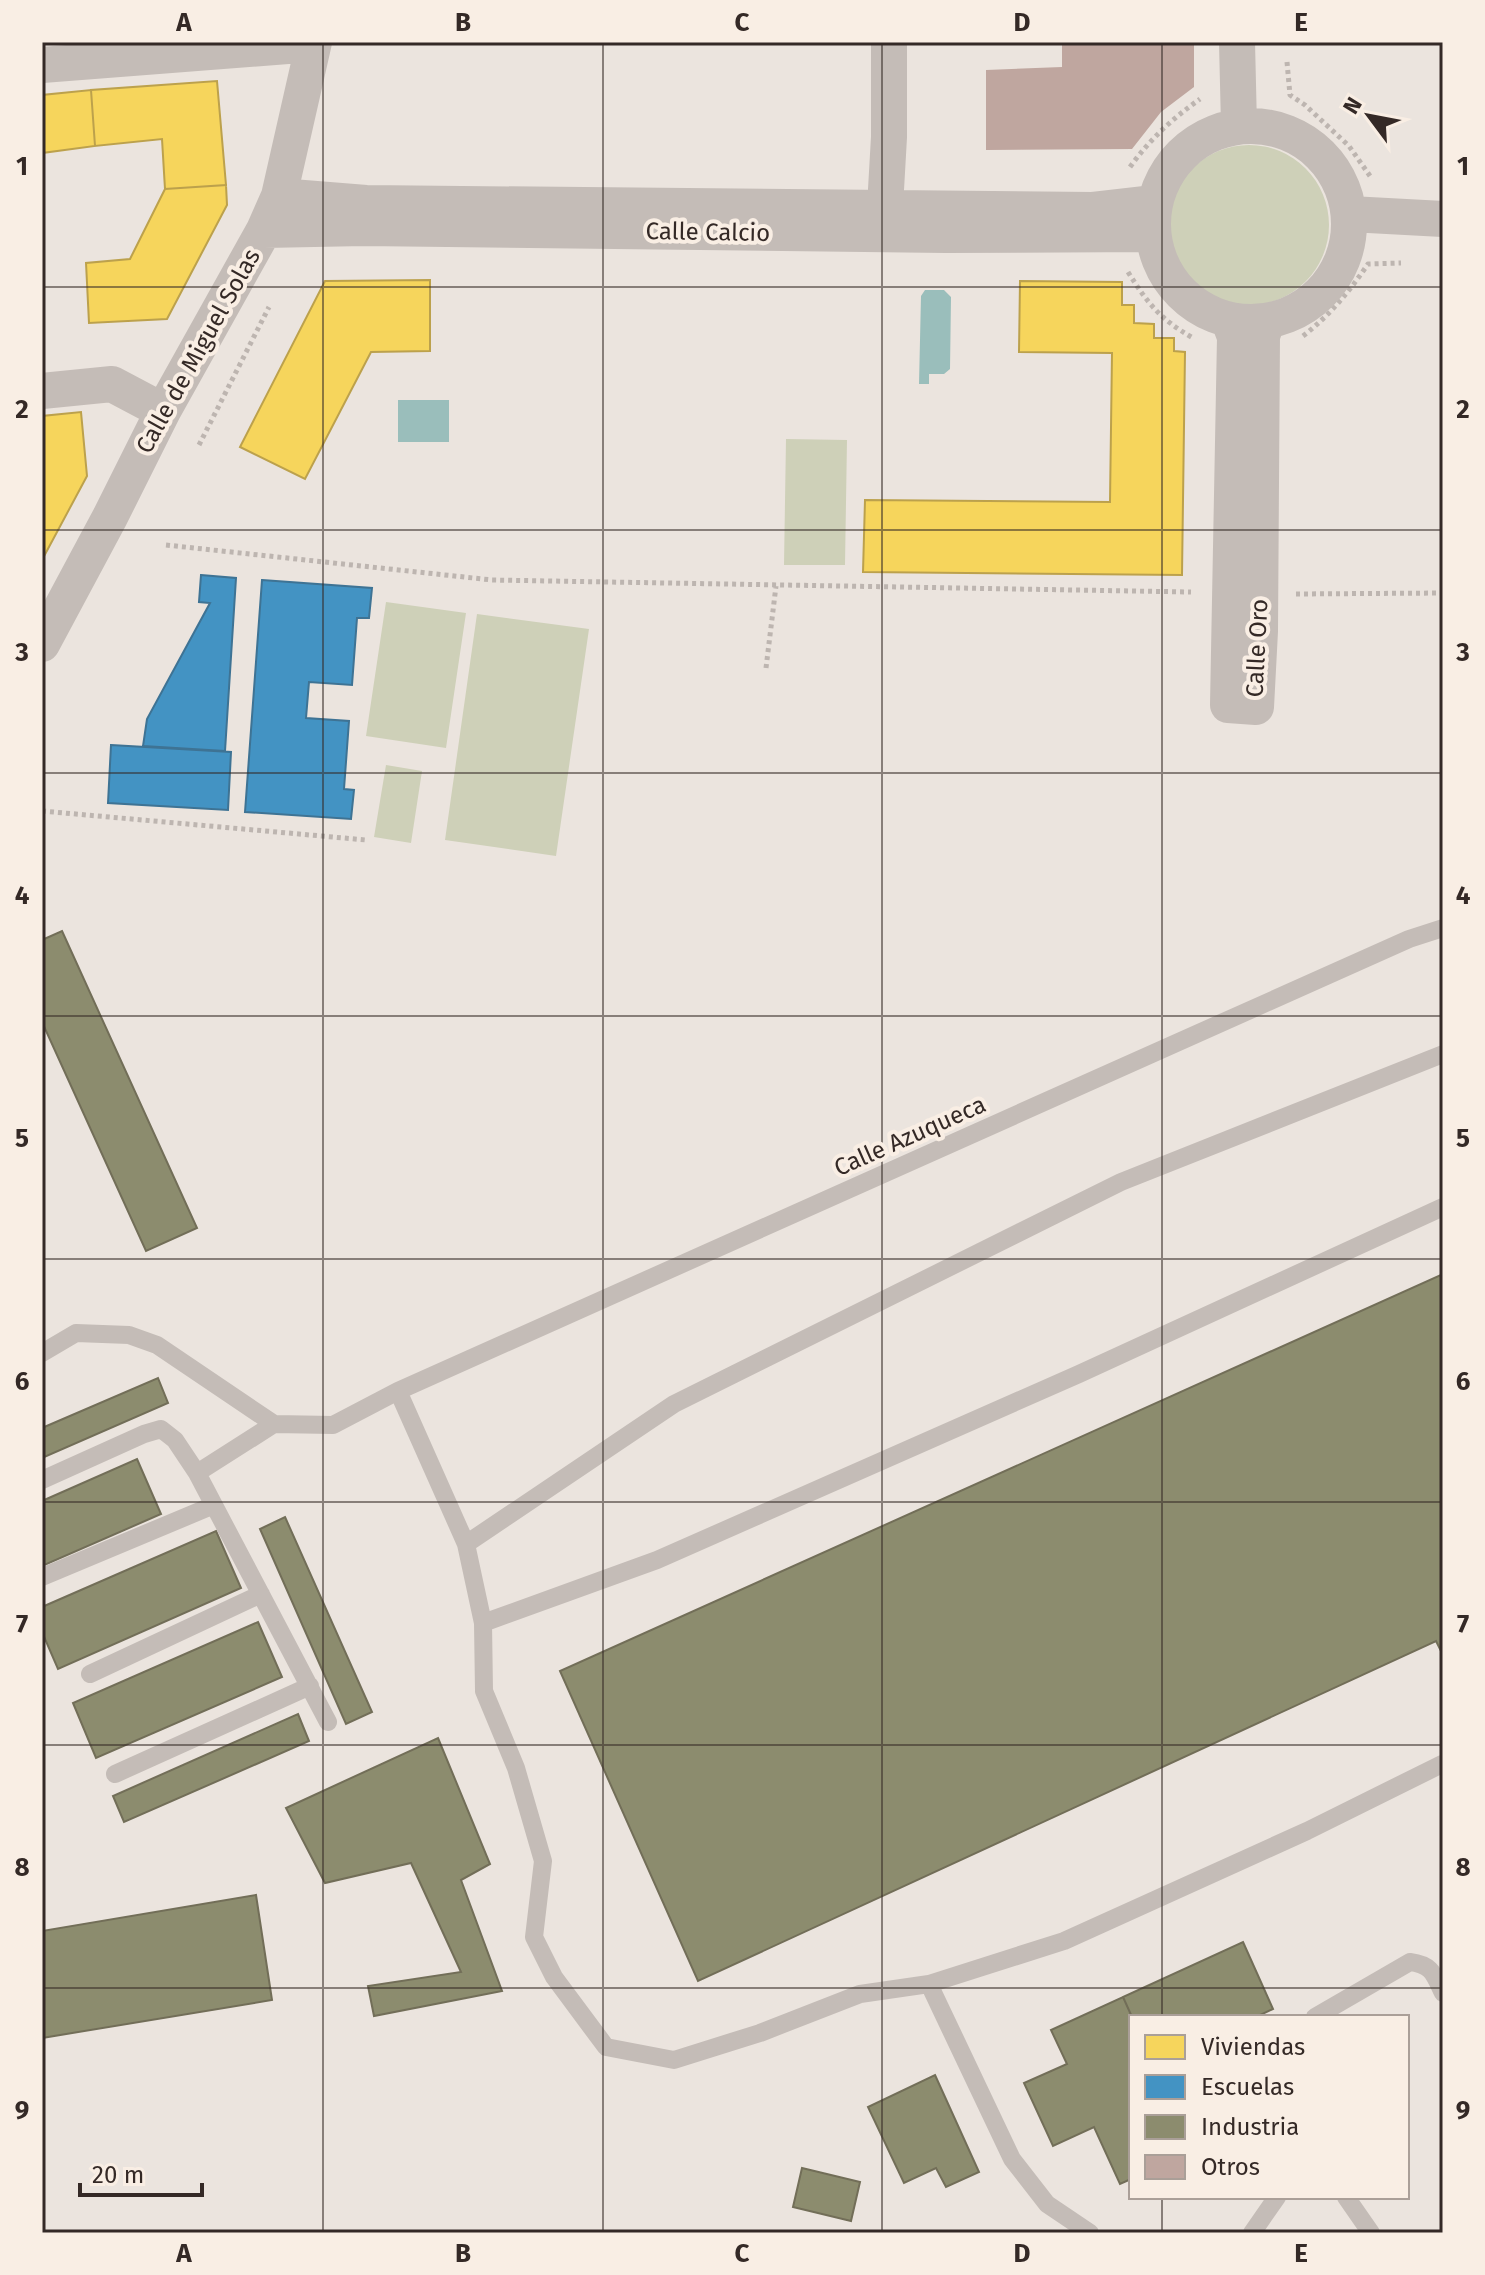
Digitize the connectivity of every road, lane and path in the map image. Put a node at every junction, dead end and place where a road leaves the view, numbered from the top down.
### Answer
1 (889, 42) edge
2 (1237, 42) edge
3 (314, 43) edge
4 (1275, 52) edge
5 (42, 65) edge
6 (1203, 86) dead end
7 (1250, 125) junction
8 (1124, 176) dead end
9 (1373, 181) dead end
10 (279, 196) junction
11 (885, 207) junction
12 (1350, 214) junction
13 (1153, 219) junction
14 (1443, 219) edge
15 (264, 230) junction
16 (1401, 263) dead end
17 (1124, 265) dead end
18 (276, 295) dead end
19 (1217, 333) junction
20 (1281, 333) junction
21 (42, 391) edge
22 (163, 411) junction
23 (199, 445) dead end
24 (166, 545) dead end
25 (776, 586) junction
26 (1202, 592) dead end
27 (1443, 593) edge
28 (1287, 594) dead end
29 (42, 644) edge
30 (766, 668) dead end
31 (42, 811) edge
32 (366, 840) dead end
33 (1443, 928) edge
34 (1443, 1054) edge
35 (1443, 1207) edge
36 (42, 1353) edge
37 (398, 1391) junction
38 (274, 1424) junction
39 (197, 1473) junction
40 (42, 1480) edge
41 (214, 1505) junction
42 (466, 1544) junction
43 (42, 1577) edge
44 (261, 1594) junction
45 (483, 1623) junction
46 (90, 1674) dead end
47 (310, 1686) junction
48 (328, 1722) dead end
49 (1442, 1764) edge
50 (115, 1774) dead end
51 (929, 1984) junction
52 (1443, 1993) edge
53 (1318, 2015) edge
54 (1276, 2199) edge
55 (1347, 2199) edge
56 (1090, 2233) edge
57 (1252, 2233) edge
58 (1371, 2233) edge

1 - 11 street
2 - 7 street
3 - 5 street
3 - 10 street, Calle de Miguel Solas
4 - 7 street
4 - 9 path
6 - 8 path
7 - 12 street
7 - 13 street
10 - 11 street, Calle Calcio
10 - 15 street, Calle de Miguel Solas
11 - 13 street, Calle Calcio
12 - 14 street
12 - 20 street
13 - 15 street, Calle Calcio
13 - 19 street
15 - 22 street, Calle de Miguel Solas
16 - 20 path
17 - 19 path
18 - 23 path
19 - 20 street
19 - 20 street, Calle Oro
21 - 22 street
22 - 29 street, Calle de Miguel Solas
24 - 25 path
25 - 26 path
25 - 30 path
27 - 28 path
31 - 32 path
33 - 37 lane, Calle Azuqueca
34 - 42 lane
35 - 45 lane
36 - 38 lane
37 - 38 lane, Calle Azuqueca
37 - 42 lane
38 - 39 lane
39 - 40 lane
39 - 41 lane
41 - 43 lane
41 - 44 lane
42 - 45 lane
44 - 46 lane
44 - 47 lane
45 - 51 lane
47 - 48 lane
47 - 50 lane
49 - 51 lane
51 - 56 lane
52 - 53 lane
54 - 57 lane
55 - 58 lane

